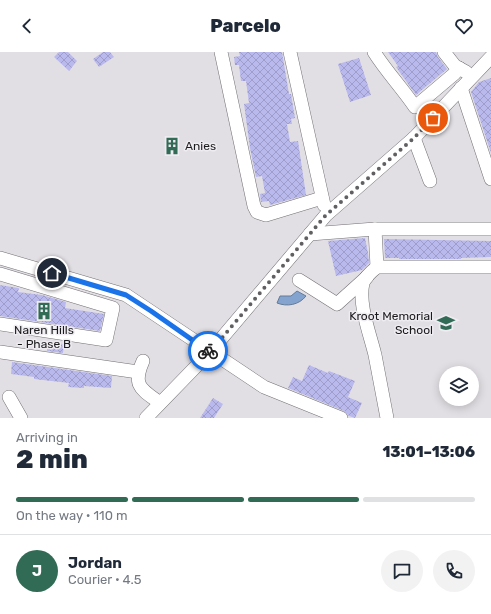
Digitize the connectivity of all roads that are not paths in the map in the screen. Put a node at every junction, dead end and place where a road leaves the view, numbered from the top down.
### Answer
1 (221, 52) edge
2 (290, 52) edge
3 (374, 52) edge
4 (444, 52) edge
5 (491, 57) edge
6 (459, 68) junction
7 (472, 76) junction
8 (461, 88) junction
9 (414, 138) junction
10 (491, 179) edge
11 (430, 181) dead end
12 (322, 198) junction
13 (326, 215) junction
14 (375, 229) junction
15 (491, 229) edge
16 (310, 234) junction
17 (0, 258) edge
18 (30, 267) junction
19 (377, 267) junction
20 (491, 267) edge
21 (0, 274) edge
22 (367, 277) junction
23 (299, 280) dead end
24 (26, 282) junction
25 (0, 324) edge
26 (0, 352) edge
27 (210, 352) junction
28 (9, 397) dead end
29 (160, 404) junction
30 (21, 418) edge
31 (146, 418) edge
32 (341, 418) edge
33 (387, 418) edge

1 - 12 street
2 - 12 street
3 - 6 street
4 - 6 street
5 - 7 street
6 - 7 street
7 - 8 street
8 - 9 street
8 - 10 street
9 - 11 street
9 - 13 street
12 - 13 street
13 - 16 street
14 - 15 street
14 - 16 street
14 - 19 street
16 - 27 street
17 - 18 street
18 - 24 street
18 - 27 street
19 - 20 street
19 - 22 street
21 - 24 street
22 - 23 street
22 - 33 street
24 - 25 street
26 - 29 street
27 - 29 street
27 - 32 street
28 - 30 street
29 - 31 street

